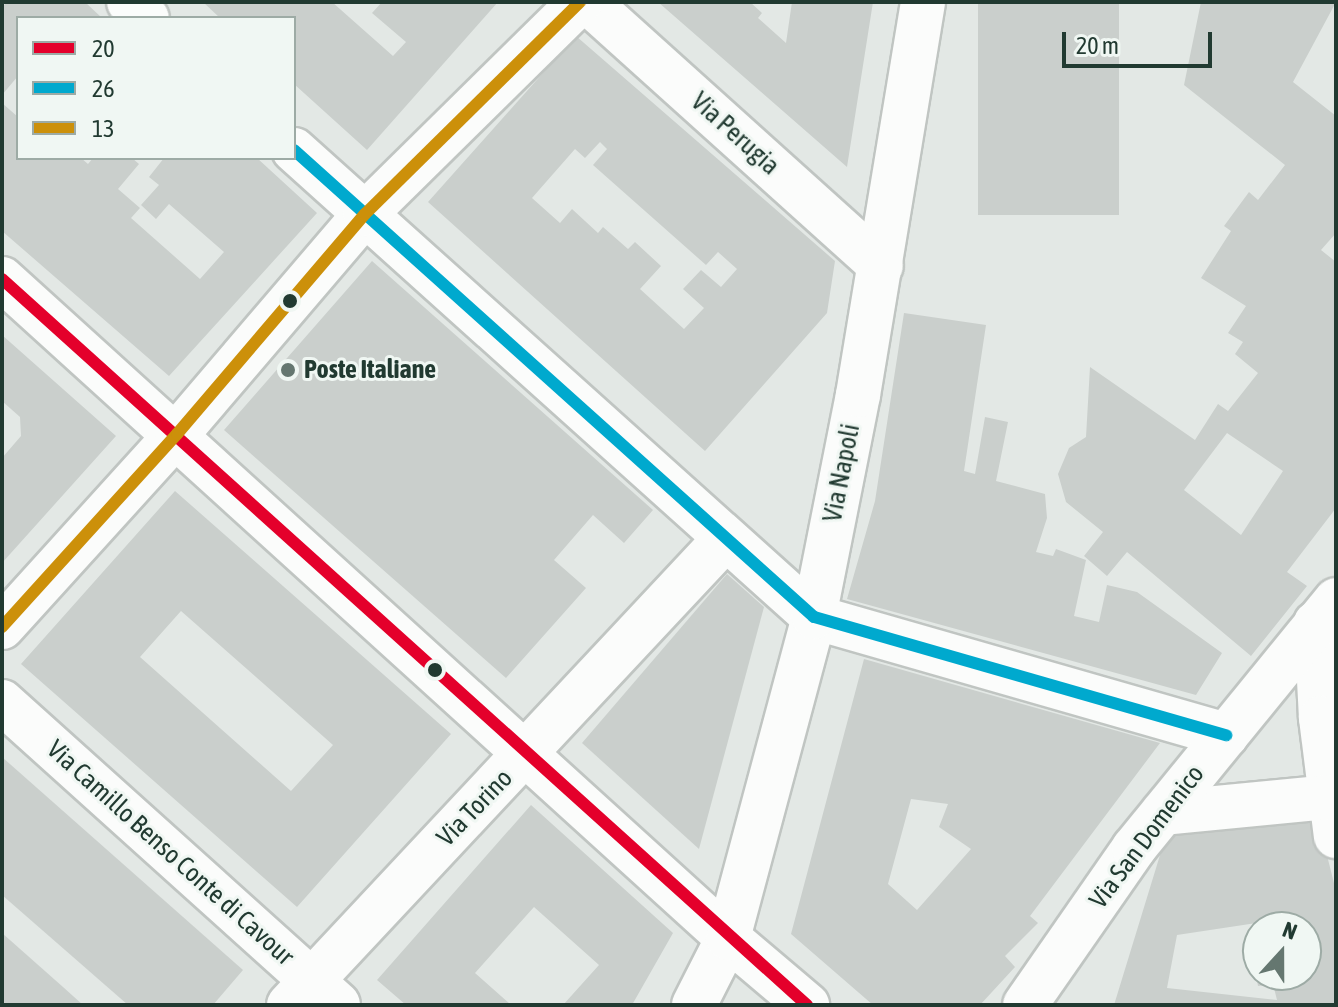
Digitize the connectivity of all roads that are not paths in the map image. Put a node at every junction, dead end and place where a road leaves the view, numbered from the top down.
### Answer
1 (129, 2) edge
2 (580, 2) edge
3 (588, 2) edge
4 (923, 2) edge
5 (145, 16) edge
6 (296, 152) edge
7 (365, 214) junction
8 (881, 266) junction
9 (2, 279) edge
10 (177, 434) junction
11 (725, 539) junction
12 (1326, 611) edge
13 (814, 617) junction
14 (2, 627) edge
15 (2, 702) edge
16 (1226, 735) junction
17 (525, 756) junction
18 (1163, 813) junction
19 (1332, 816) edge
20 (728, 938) junction
21 (312, 997) edge
22 (1038, 1001) edge
23 (694, 1005) edge
24 (807, 1005) edge

1 - 5 street
2 - 7 street
3 - 8 street, Via Perugia
4 - 8 street, Via Napoli
6 - 7 street
7 - 10 street
7 - 11 street
8 - 13 street, Via Napoli
9 - 10 street
10 - 14 street
10 - 17 street
11 - 13 street
11 - 17 street, Via Torino
12 - 16 street, Via San Domenico
12 - 19 street
13 - 16 street
13 - 20 street, Via Napoli
15 - 21 street, Via Camillo Benso Conte di Cavour
16 - 18 street, Via San Domenico
17 - 20 street
17 - 21 street, Via Torino
18 - 19 street
18 - 22 street, Via San Domenico
20 - 23 street, Via Napoli
20 - 24 street

